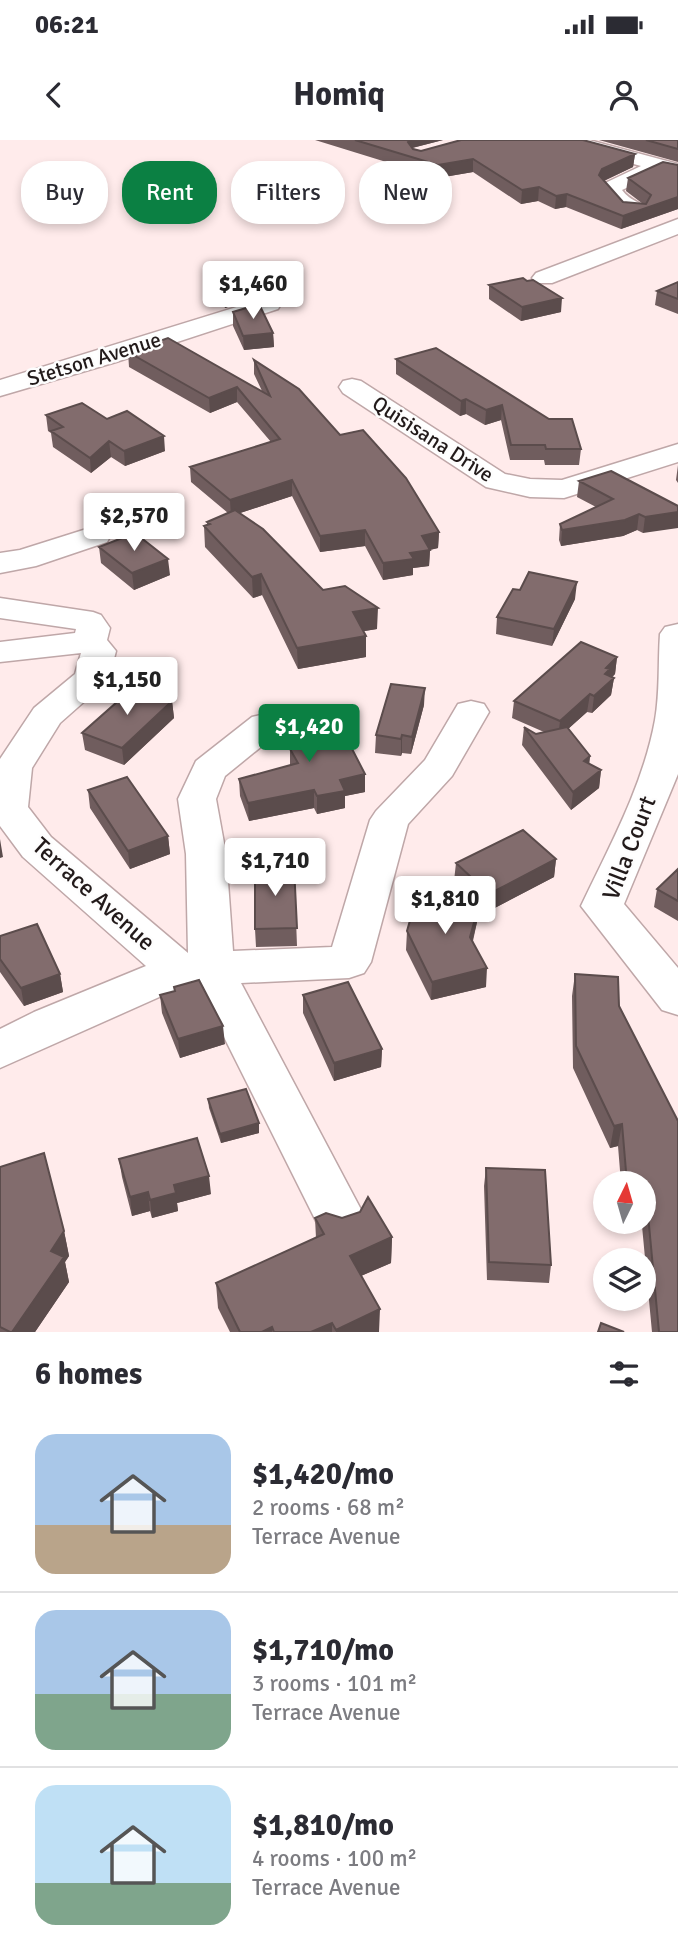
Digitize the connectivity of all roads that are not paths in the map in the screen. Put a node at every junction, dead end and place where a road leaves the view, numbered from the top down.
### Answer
1 (567, 140) edge
2 (678, 148) edge
3 (662, 166) edge
4 (636, 210) edge
5 (678, 226) edge
6 (544, 278) dead end
7 (269, 304) dead end
8 (352, 387) dead end
9 (0, 388) edge
10 (678, 453) edge
11 (96, 535) dead end
12 (0, 564) edge
13 (0, 608) edge
14 (677, 634) edge
15 (90, 642) junction
16 (0, 652) edge
17 (471, 712) dead end
18 (265, 724) dead end
19 (195, 969) junction
20 (678, 998) edge
21 (0, 1050) edge
22 (341, 1219) edge

1 - 3 street
2 - 3 street
3 - 4 street
5 - 6 street
7 - 9 street, Stetson Avenue
8 - 10 street, Quisisana Drive
11 - 12 street
13 - 15 street, Terrace Avenue
14 - 20 street, Villa Court
15 - 16 street
15 - 19 street, Terrace Avenue
17 - 19 street, Terrace Avenue
18 - 19 street, Terrace Avenue
19 - 21 street, Terrace Avenue
19 - 22 street, Terrace Avenue

